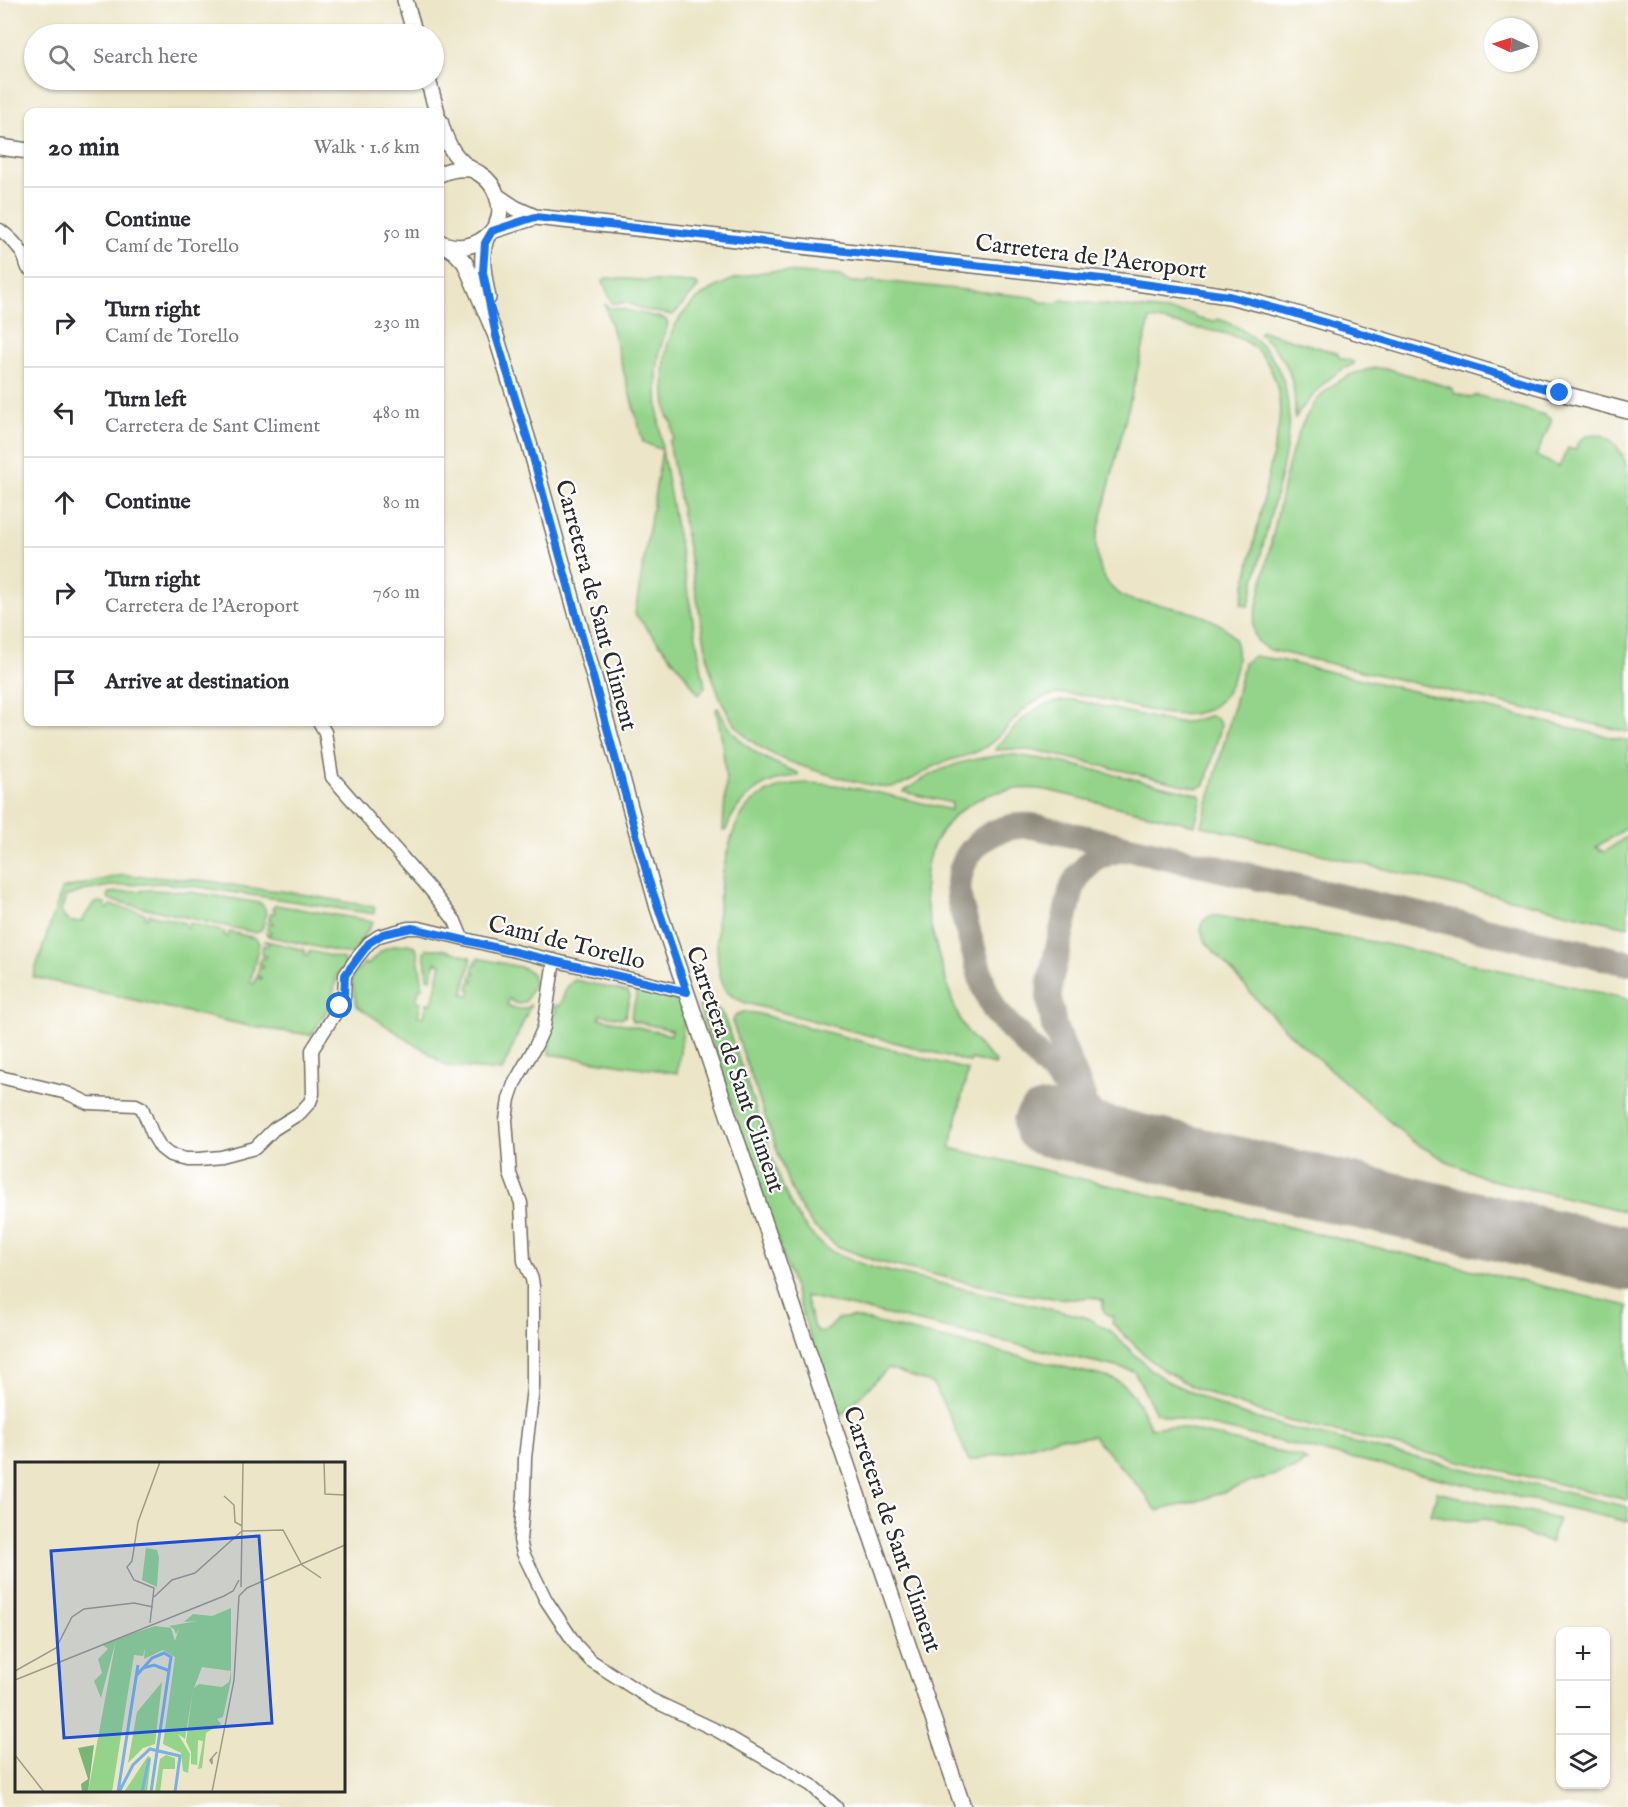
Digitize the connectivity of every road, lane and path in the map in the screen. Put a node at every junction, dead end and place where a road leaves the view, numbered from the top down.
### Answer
1 (398, 0) edge
2 (405, 0) edge
3 (405, 24) edge
4 (412, 24) edge
5 (423, 90) edge
6 (431, 90) edge
7 (429, 108) edge
8 (436, 108) edge
9 (444, 133) edge
10 (0, 147) edge
11 (24, 150) edge
12 (470, 169) junction
13 (444, 172) edge
14 (497, 196) junction
15 (535, 217) junction
16 (0, 230) edge
17 (490, 234) junction
18 (444, 244) edge
19 (444, 244) edge
20 (24, 259) edge
21 (496, 336) junction
22 (1628, 413) edge
23 (321, 726) edge
24 (462, 938) junction
25 (554, 960) junction
26 (687, 992) junction
27 (0, 1077) edge
28 (836, 1807) edge
29 (963, 1807) edge

1 - 3 main road
2 - 4 main road
5 - 7 main road
6 - 8 main road
9 - 12 main road
10 - 11 main road
12 - 13 main road
12 - 14 main road
14 - 15 main road, Carretera de l'Aeroport
14 - 17 main road
15 - 17 main road, Carretera de l'Aeroport
15 - 22 main road, Carretera de l'Aeroport
16 - 20 street
17 - 18 main road, Carretera de l'Aeroport
17 - 21 main road
19 - 21 main road
21 - 26 main road, Carretera de Sant Climent
23 - 24 street
24 - 25 street, Camí de Torello
24 - 27 street, Camí de Torello
25 - 26 street, Camí de Torello
25 - 28 street
26 - 29 main road, Carretera de Sant Climent

